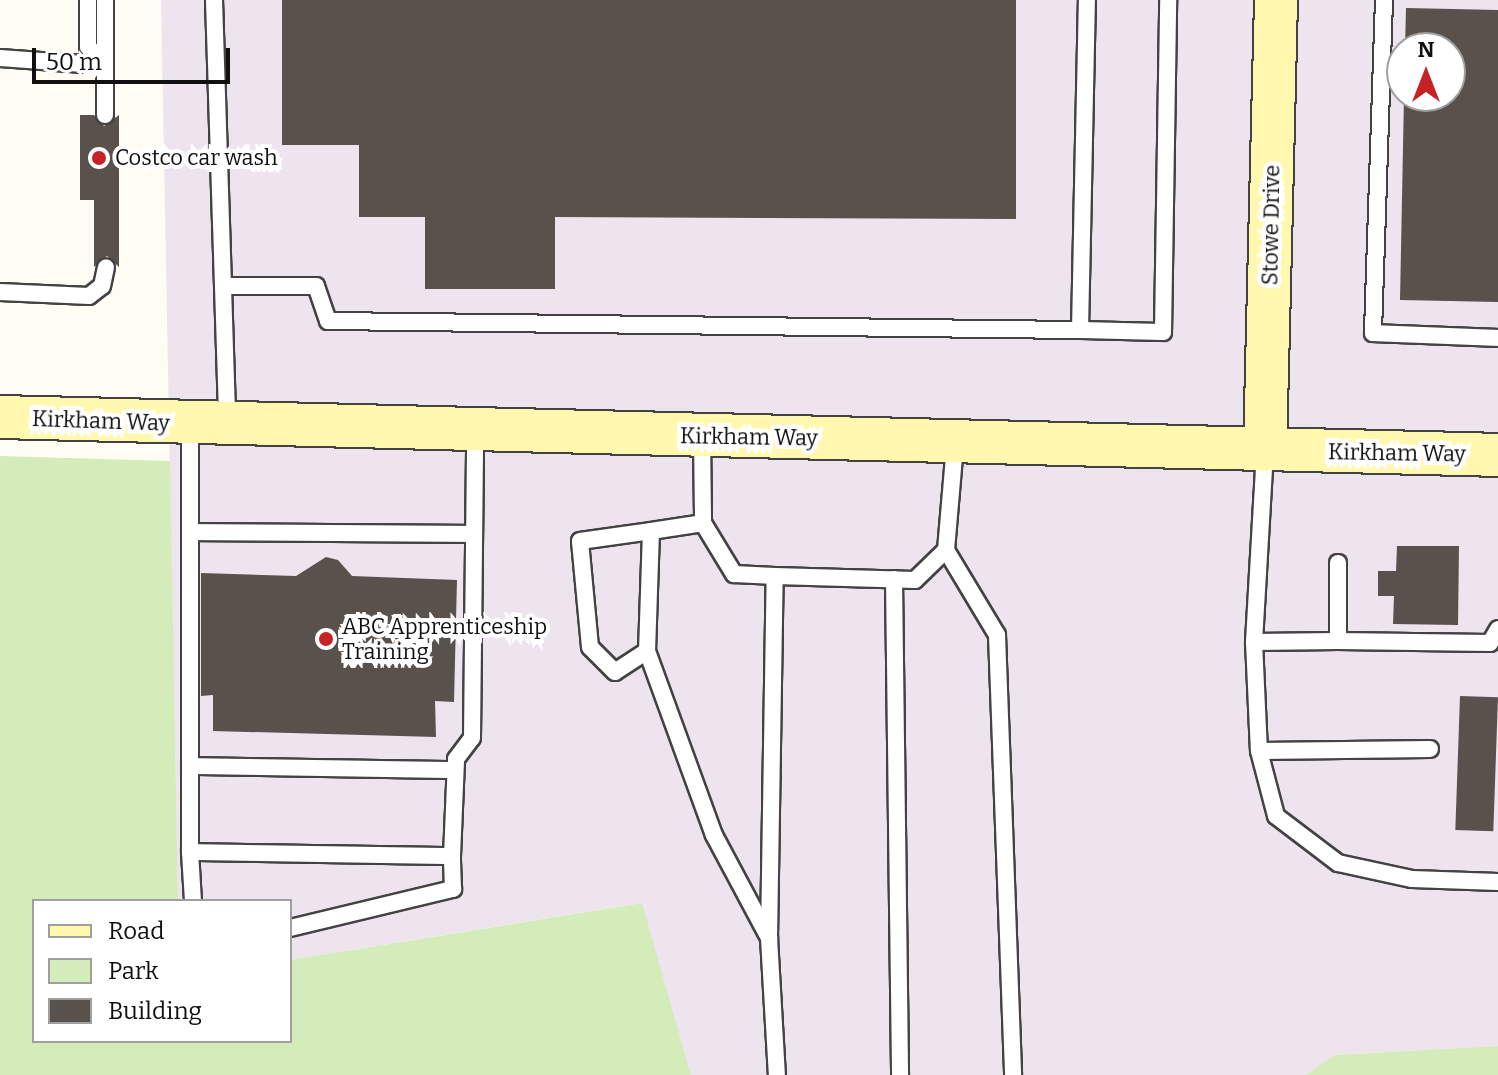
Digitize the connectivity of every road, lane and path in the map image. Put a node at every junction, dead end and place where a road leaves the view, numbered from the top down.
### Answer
1 (88, 0) edge
2 (105, 0) edge
3 (214, 0) edge
4 (1087, 0) edge
5 (1168, 0) edge
6 (1276, 0) edge
7 (1384, 0) edge
8 (0, 58) edge
9 (101, 60) junction
10 (105, 115) dead end
11 (106, 267) dead end
12 (223, 286) junction
13 (0, 292) edge
14 (1080, 330) junction
15 (1498, 338) edge
16 (0, 417) edge
17 (209, 424) junction
18 (475, 430) junction
19 (702, 436) junction
20 (955, 442) junction
21 (1265, 450) junction
22 (1498, 455) edge
23 (703, 523) junction
24 (651, 531) junction
25 (190, 532) junction
26 (474, 534) junction
27 (946, 550) junction
28 (1338, 563) dead end
29 (775, 576) junction
30 (894, 579) junction
31 (1498, 629) edge
32 (1338, 641) junction
33 (1254, 642) junction
34 (647, 651) junction
35 (1430, 749) dead end
36 (1259, 751) junction
37 (190, 766) junction
38 (455, 770) junction
39 (190, 852) junction
40 (452, 856) junction
41 (1498, 882) edge
42 (193, 899) edge
43 (292, 928) edge
44 (769, 938) junction
45 (777, 1075) edge
46 (900, 1075) edge
47 (1013, 1075) edge

1 - 9 lane
2 - 9 lane
3 - 12 lane
4 - 14 lane
5 - 14 lane
6 - 21 main road, Stowe Drive
7 - 15 lane
8 - 9 lane
9 - 10 lane
11 - 13 lane
12 - 14 lane
12 - 17 lane
16 - 17 main road, Kirkham Way
17 - 18 main road, Kirkham Way
17 - 25 lane
18 - 19 main road, Kirkham Way
18 - 26 lane
19 - 20 main road, Kirkham Way
19 - 23 lane
20 - 21 main road, Kirkham Way
20 - 27 lane
21 - 22 main road, Kirkham Way
21 - 33 lane
23 - 24 lane
23 - 29 lane
24 - 34 lane
24 - 34 lane
25 - 26 lane
25 - 37 lane
26 - 38 lane
27 - 30 lane
27 - 47 lane
28 - 32 lane
29 - 30 lane
29 - 44 lane
30 - 46 lane
31 - 32 lane
32 - 33 lane
33 - 36 lane
34 - 44 lane
35 - 36 lane
36 - 41 lane
37 - 38 lane
37 - 39 lane
38 - 40 lane
39 - 40 lane
39 - 42 lane
40 - 43 lane
44 - 45 lane

